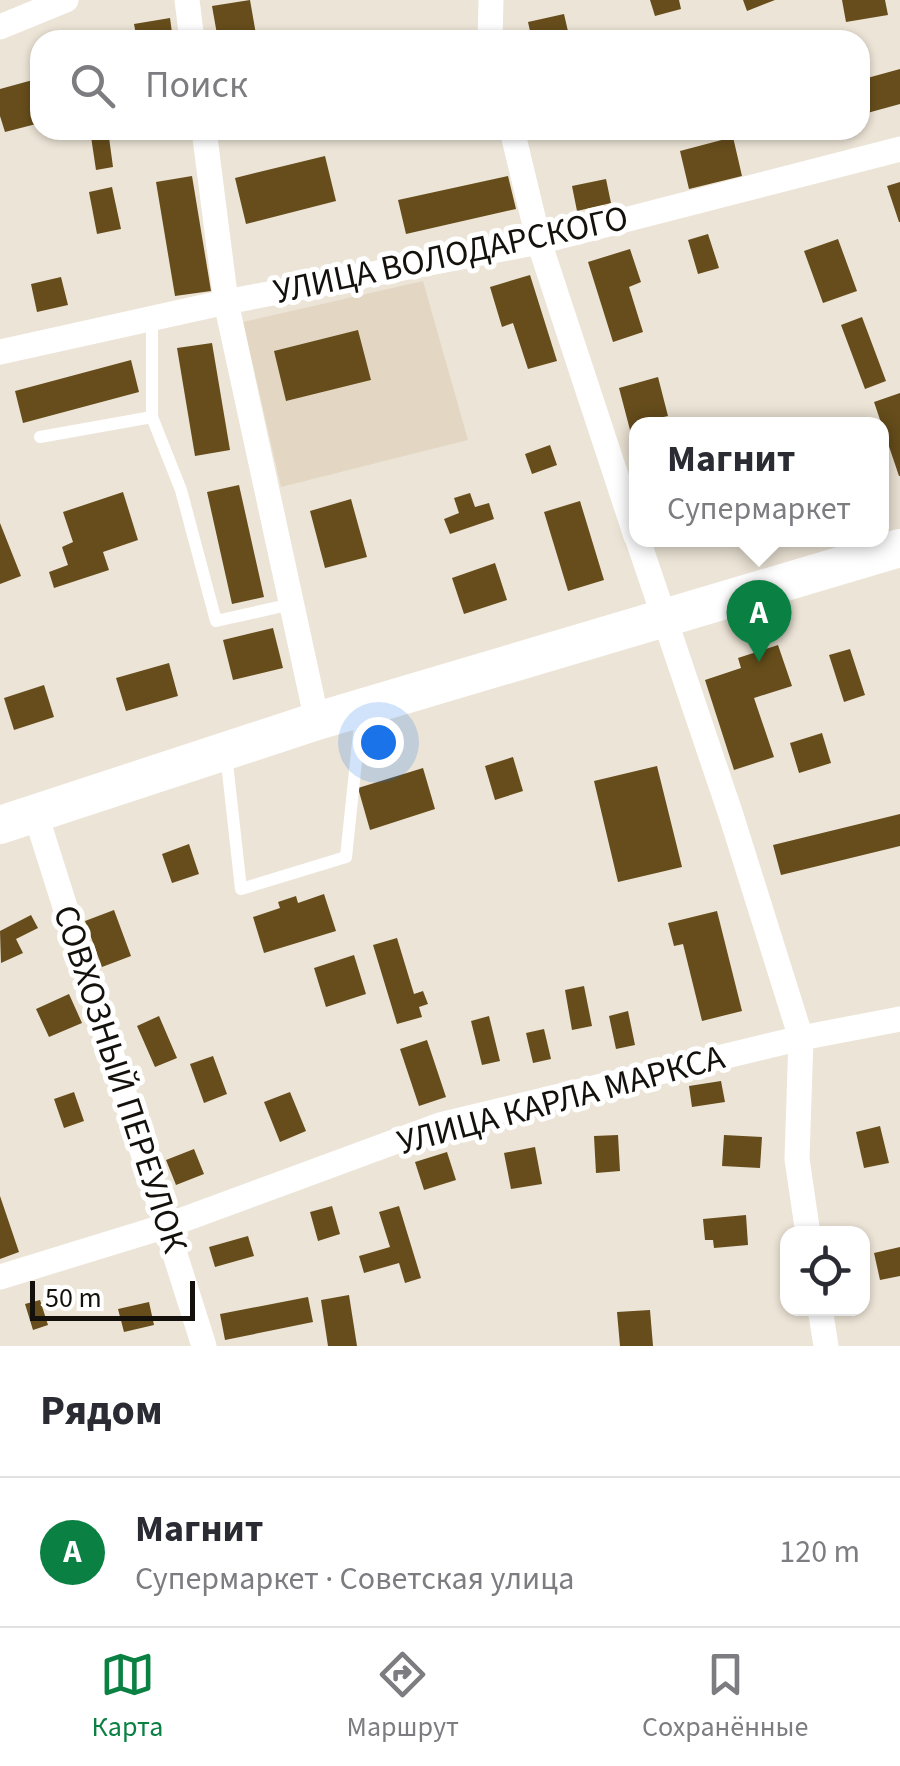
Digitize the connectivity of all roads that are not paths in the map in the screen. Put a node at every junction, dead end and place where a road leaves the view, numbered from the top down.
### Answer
1 (66, 0) edge
2 (187, 0) edge
3 (490, 0) edge
4 (0, 28) edge
5 (191, 30) edge
6 (490, 30) edge
7 (205, 140) edge
8 (514, 140) edge
9 (900, 149) edge
10 (539, 242) junction
11 (226, 302) junction
12 (152, 318) junction
13 (0, 352) edge
14 (152, 417) junction
15 (40, 437) dead end
16 (629, 514) edge
17 (640, 547) edge
18 (900, 548) edge
19 (292, 604) junction
20 (664, 620) junction
21 (362, 708) junction
22 (317, 722) junction
23 (226, 751) junction
24 (18, 818) edge
25 (900, 1019) edge
26 (801, 1038) junction
27 (166, 1226) junction
28 (807, 1226) edge
29 (0, 1277) edge
30 (821, 1316) edge
31 (204, 1346) edge
32 (826, 1346) edge

1 - 4 street
2 - 5 street
3 - 6 street
7 - 11 street
8 - 10 street
9 - 10 street, УЛИЦА ВОЛОДАРСКОГО
10 - 11 street, УЛИЦА ВОЛОДАРСКОГО
10 - 16 street
11 - 12 street, УЛИЦА ВОЛОДАРСКОГО
11 - 19 street
12 - 13 street, УЛИЦА ВОЛОДАРСКОГО
12 - 14 lane
14 - 15 lane
14 - 19 lane
17 - 20 street
18 - 20 street
19 - 22 street
20 - 21 street
20 - 26 street
21 - 22 street
21 - 23 lane
22 - 23 street
23 - 24 street
24 - 27 street, СОВХОЗНЫЙ ПЕРЕУЛОК
25 - 26 street, УЛИЦА КАРЛА МАРКСА
26 - 27 street, УЛИЦА КАРЛА МАРКСА
26 - 28 street
27 - 29 street, УЛИЦА КАРЛА МАРКСА
27 - 31 street, СОВХОЗНЫЙ ПЕРЕУЛОК
30 - 32 street

